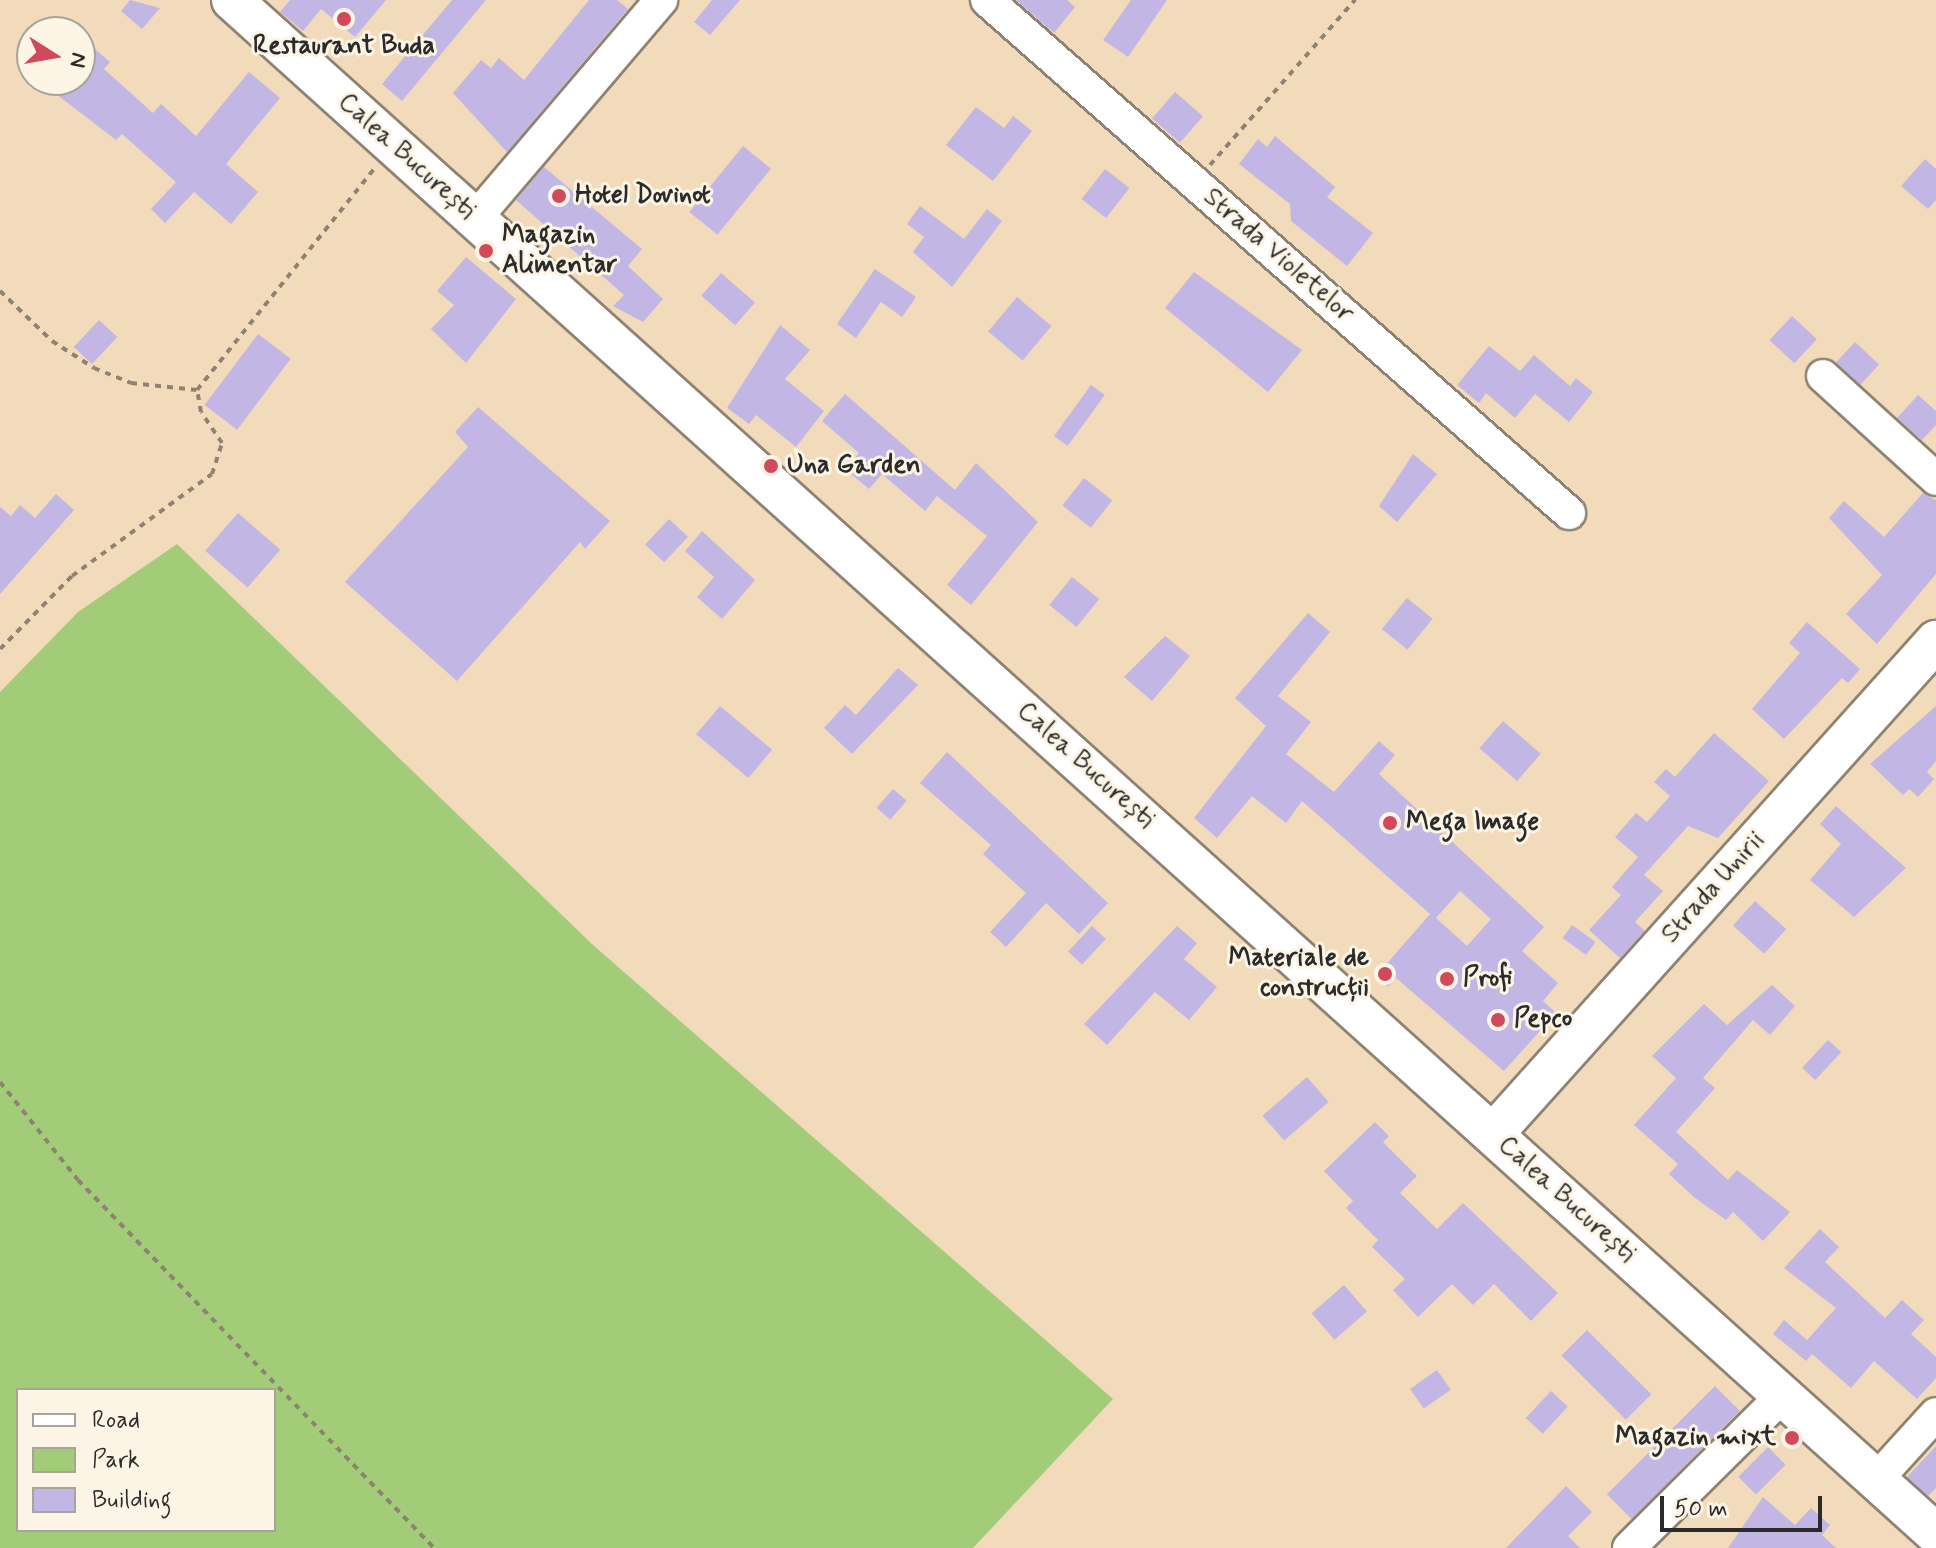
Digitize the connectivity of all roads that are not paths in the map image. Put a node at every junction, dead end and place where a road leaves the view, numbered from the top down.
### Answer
1 (232, 0) edge
2 (661, 0) edge
3 (987, 0) edge
4 (474, 220) junction
5 (1823, 376) dead end
6 (1936, 479) edge
7 (1569, 513) dead end
8 (1936, 641) edge
9 (1493, 1134) junction
10 (1782, 1396) junction
11 (1936, 1414) edge
12 (1876, 1480) junction
13 (1936, 1534) edge
14 (1629, 1548) edge

1 - 4 main road, Calea București
2 - 4 street
3 - 7 street, Strada Violetelor
4 - 9 main road, Calea București
5 - 6 street
8 - 9 main road, Strada Unirii
9 - 10 main road, Calea București
10 - 12 main road, Calea București
10 - 14 street
11 - 12 street
12 - 13 main road, Calea București

